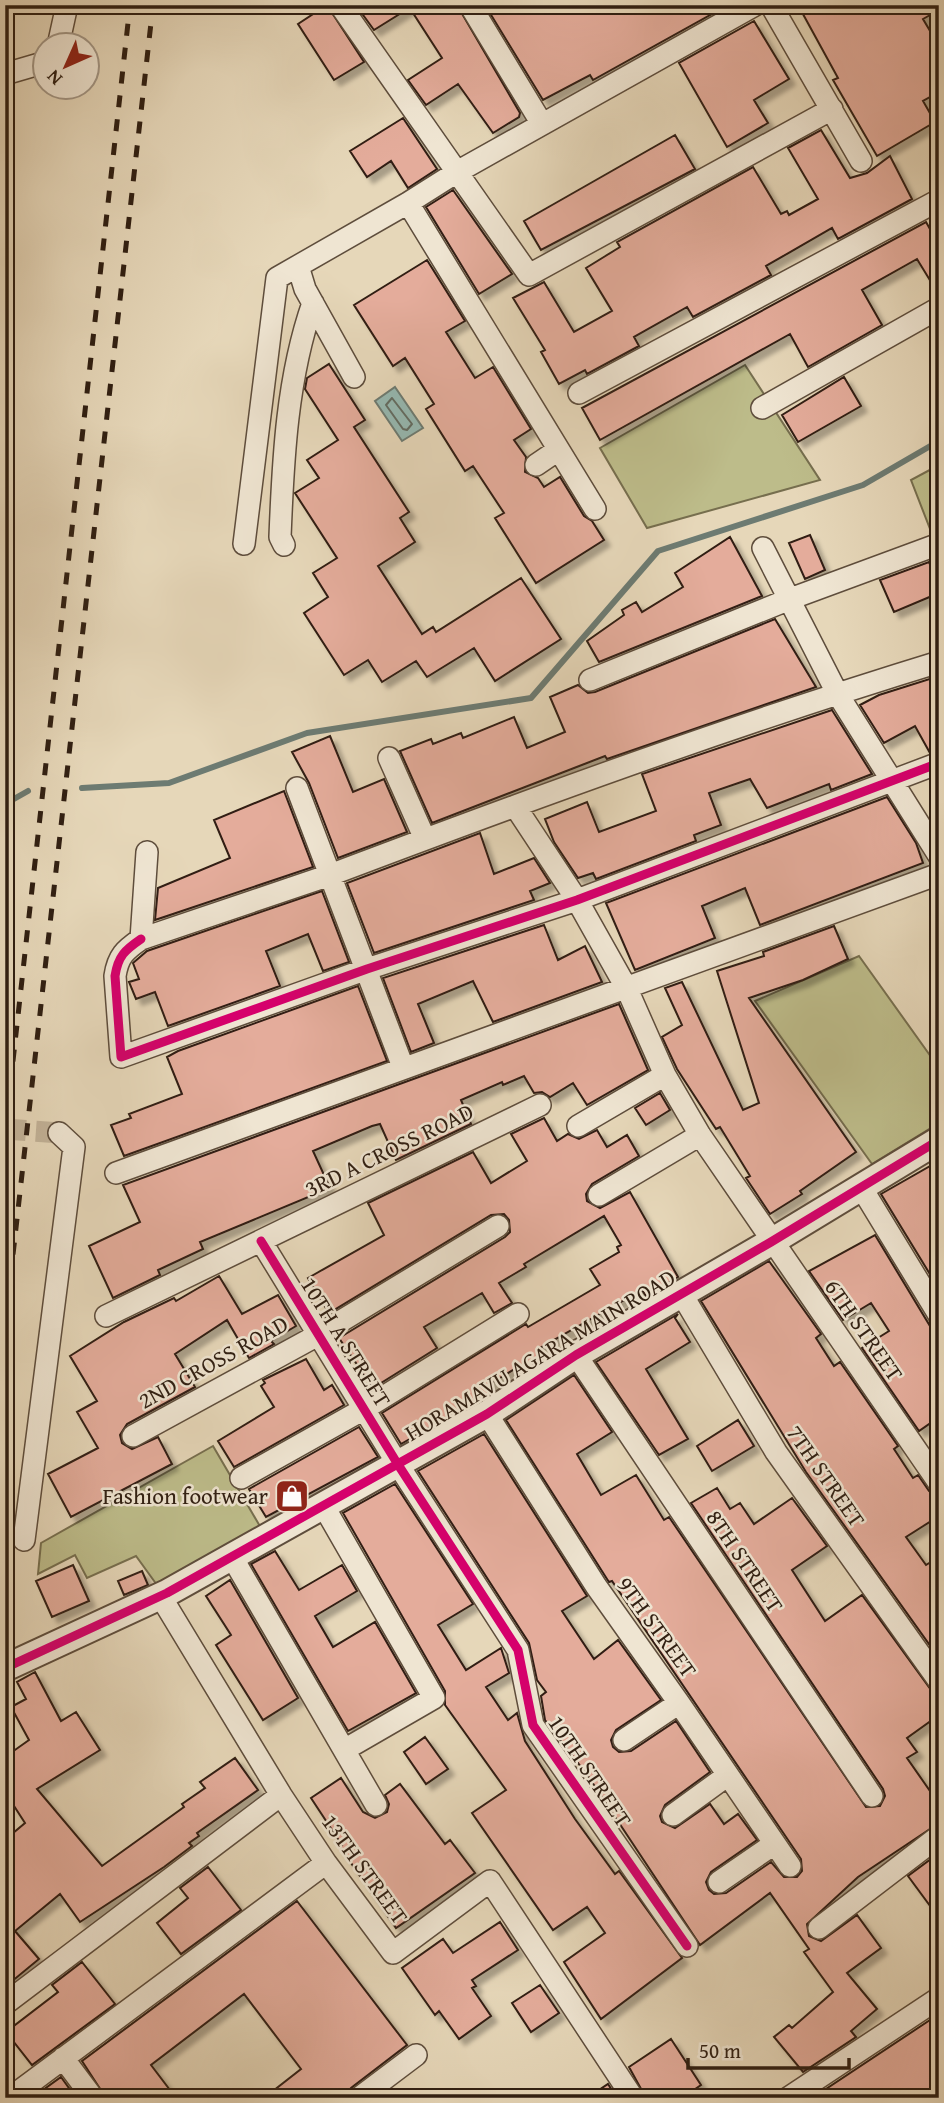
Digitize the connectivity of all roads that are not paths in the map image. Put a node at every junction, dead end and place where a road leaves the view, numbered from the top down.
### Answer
1 (67, 5) edge
2 (341, 5) edge
3 (470, 5) edge
4 (755, 5) edge
5 (771, 5) edge
6 (61, 32) edge
7 (32, 66) edge
8 (5, 74) edge
9 (832, 109) junction
10 (542, 124) junction
11 (861, 160) dead end
12 (457, 172) junction
13 (939, 200) edge
14 (408, 203) junction
15 (298, 266) junction
16 (313, 303) junction
17 (939, 308) edge
18 (355, 377) dead end
19 (579, 393) dead end
20 (762, 408) dead end
21 (558, 450) junction
22 (536, 465) dead end
23 (595, 509) dead end
24 (244, 544) dead end
25 (939, 544) edge
26 (284, 545) dead end
27 (763, 548) dead end
28 (790, 599) junction
29 (939, 662) edge
30 (590, 680) dead end
31 (837, 693) junction
32 (389, 758) dead end
33 (939, 763) edge
34 (891, 780) junction
35 (297, 788) dead end
36 (515, 806) junction
37 (425, 839) junction
38 (147, 852) dead end
39 (939, 856) edge
40 (939, 874) edge
41 (330, 875) junction
42 (577, 900) junction
43 (141, 939) junction
44 (367, 968) junction
45 (627, 989) junction
46 (403, 1068) junction
47 (665, 1075) junction
48 (540, 1105) dead end
49 (578, 1126) dead end
50 (59, 1133) dead end
51 (700, 1135) junction
52 (939, 1140) edge
53 (116, 1173) dead end
54 (860, 1187) junction
55 (599, 1195) dead end
56 (498, 1226) dead end
57 (261, 1241) junction
58 (771, 1242) junction
59 (681, 1293) junction
60 (518, 1314) dead end
61 (939, 1315) edge
62 (106, 1316) dead end
63 (318, 1335) junction
64 (576, 1355) junction
65 (364, 1409) junction
66 (487, 1414) junction
67 (133, 1436) dead end
68 (397, 1463) junction
69 (241, 1478) dead end
70 (939, 1483) edge
71 (323, 1506) junction
72 (24, 1540) dead end
73 (232, 1557) junction
74 (161, 1597) junction
75 (5, 1668) edge
76 (939, 1681) edge
77 (679, 1703) junction
78 (624, 1740) dead end
79 (344, 1750) junction
80 (728, 1775) junction
81 (281, 1795) junction
82 (872, 1796) dead end
83 (376, 1805) dead end
84 (673, 1815) dead end
85 (939, 1836) edge
86 (774, 1844) junction
87 (326, 1863) junction
88 (789, 1866) dead end
89 (719, 1882) dead end
90 (819, 1928) dead end
91 (687, 1946) dead end
92 (939, 1998) edge
93 (5, 2004) edge
94 (416, 2055) dead end
95 (63, 2059) junction
96 (10, 2098) edge
97 (93, 2098) edge
98 (359, 2098) edge
99 (633, 2098) edge
100 (788, 2098) edge

1 - 6 street
2 - 12 street
3 - 10 street
4 - 10 street
5 - 9 street
7 - 8 street
9 - 11 street
9 - 12 street
10 - 12 street
12 - 14 street
13 - 19 street
14 - 15 street
14 - 21 street
15 - 16 street
15 - 24 street
16 - 18 street
16 - 26 street
17 - 20 street
21 - 22 street
21 - 23 street
25 - 28 street
27 - 28 street
28 - 30 street
28 - 31 street
29 - 31 street
31 - 34 street
31 - 36 street
32 - 37 street
33 - 34 street
34 - 39 street
34 - 42 street
35 - 41 street
36 - 37 street
36 - 42 street, 6TH STREET
37 - 41 street
38 - 43 street
40 - 45 street
41 - 43 street
41 - 44 street
42 - 44 street
42 - 45 street, 6TH STREET
43 - 44 street
44 - 46 street
45 - 46 street
45 - 47 street, 6TH STREET
46 - 53 street
47 - 49 street
47 - 51 street, 6TH STREET
48 - 57 street, 3RD A CROSS ROAD
50 - 72 street
51 - 55 street
51 - 58 street, 6TH STREET
52 - 54 street, HORAMAVU AGARA MAIN ROAD
54 - 58 street, HORAMAVU AGARA MAIN ROAD
54 - 61 street
56 - 63 street, 2ND CROSS ROAD
57 - 62 street, 3RD A CROSS ROAD
57 - 63 street, 10TH A STREET
58 - 59 street, HORAMAVU AGARA MAIN ROAD
58 - 70 street, 6TH STREET
59 - 64 street, HORAMAVU AGARA MAIN ROAD
59 - 76 street, 7TH STREET
60 - 65 street
63 - 65 street, 10TH A STREET
63 - 67 street, 2ND CROSS ROAD
64 - 66 street, HORAMAVU AGARA MAIN ROAD
64 - 82 street, 8TH STREET
65 - 68 street, 10TH A STREET
65 - 69 street
66 - 68 street, HORAMAVU AGARA MAIN ROAD
66 - 77 street, 9TH STREET
68 - 71 street, HORAMAVU AGARA MAIN ROAD
68 - 91 street, 10TH STREET
71 - 73 street, HORAMAVU AGARA MAIN ROAD
71 - 79 street
73 - 74 street, HORAMAVU AGARA MAIN ROAD
73 - 79 street
74 - 75 street, HORAMAVU AGARA MAIN ROAD
74 - 81 street, 13TH STREET
77 - 78 street
77 - 80 street, 9TH STREET
79 - 83 street
80 - 84 street
80 - 86 street, 9TH STREET
81 - 87 street, 13TH STREET
81 - 93 street
85 - 90 street
86 - 88 street, 9TH STREET
86 - 89 street
87 - 95 street
87 - 99 street, 13TH STREET
92 - 100 street
94 - 98 street
95 - 96 street
95 - 97 street

